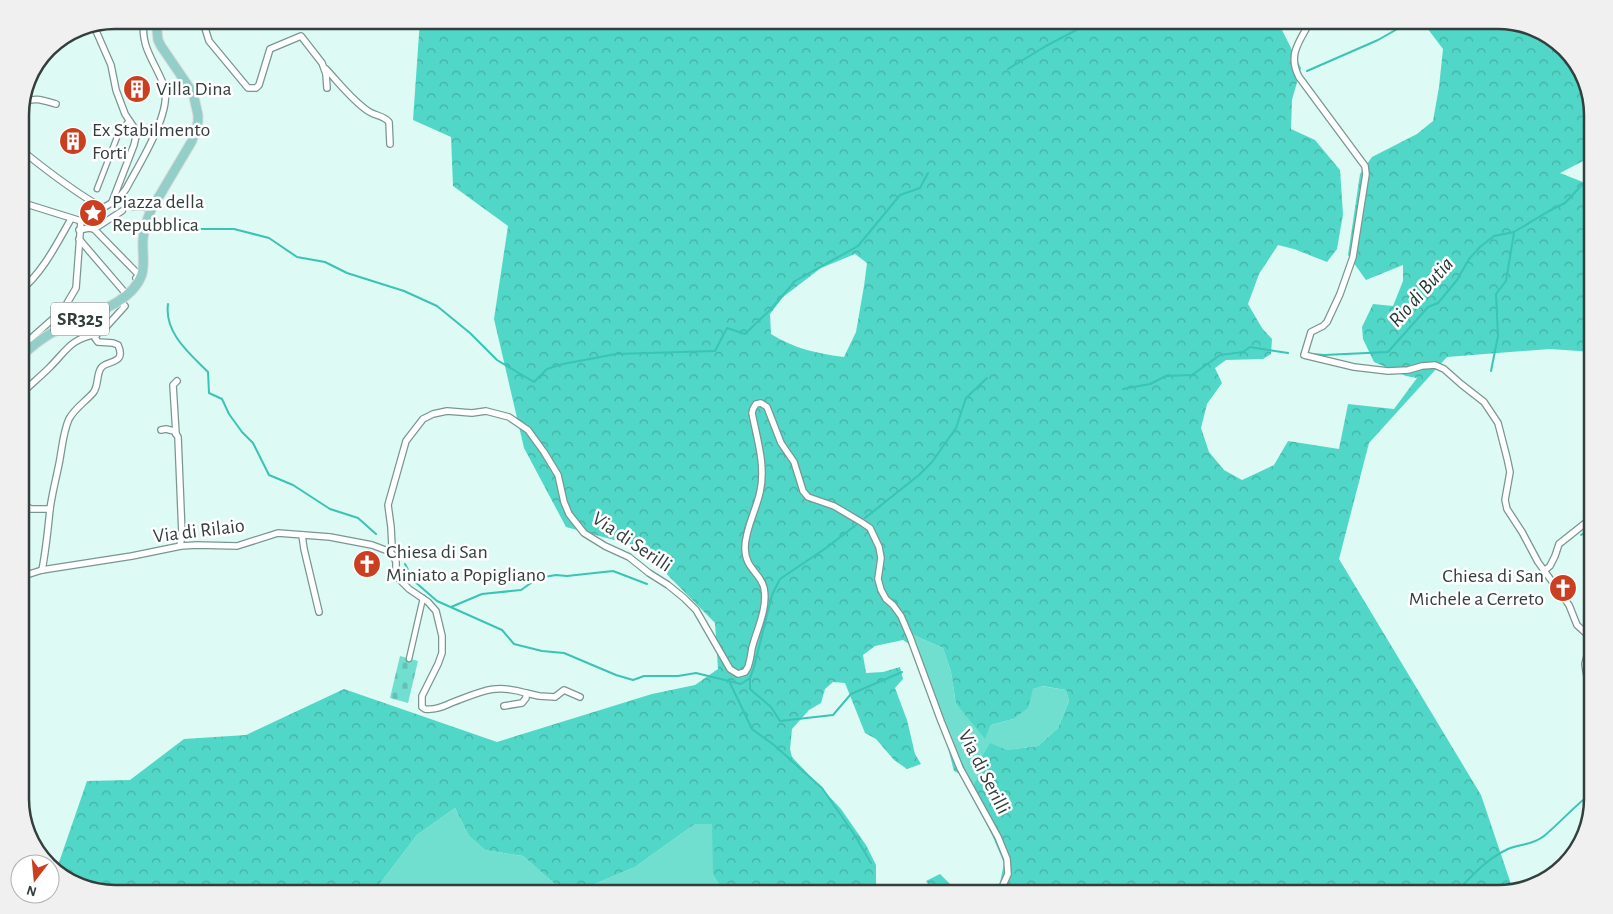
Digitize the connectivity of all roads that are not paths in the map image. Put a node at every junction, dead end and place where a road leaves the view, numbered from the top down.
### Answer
1 (144, 29) edge
2 (157, 29) edge
3 (205, 29) edge
4 (1306, 29) edge
5 (96, 31) edge
6 (322, 63) junction
7 (327, 88) dead end
8 (31, 99) edge
9 (56, 104) dead end
10 (129, 121) junction
11 (390, 144) dead end
12 (29, 156) edge
13 (97, 189) dead end
14 (117, 198) junction
15 (29, 205) edge
16 (133, 207) dead end
17 (103, 208) junction
18 (151, 210) junction
19 (122, 211) dead end
20 (69, 218) junction
21 (81, 222) junction
22 (91, 229) junction
23 (79, 230) junction
24 (79, 239) junction
25 (140, 279) junction
26 (29, 284) edge
27 (124, 298) junction
28 (97, 334) junction
29 (29, 340) edge
30 (29, 349) edge
31 (177, 381) dead end
32 (29, 386) edge
33 (160, 430) dead end
34 (176, 434) junction
35 (29, 508) edge
36 (50, 509) junction
37 (1584, 524) edge
38 (302, 535) junction
39 (180, 546) junction
40 (390, 552) junction
41 (42, 570) junction
42 (1544, 571) junction
43 (29, 574) edge
44 (423, 598) junction
45 (319, 612) dead end
46 (1584, 631) edge
47 (409, 659) dead end
48 (526, 692) junction
49 (580, 697) dead end
50 (504, 706) dead end
51 (1003, 885) edge

1 - 14 street
2 - 18 main road
3 - 6 street
4 - 42 street
5 - 10 street
6 - 7 street
6 - 11 street
8 - 9 street
10 - 13 street
10 - 14 street
12 - 17 street
14 - 17 street
15 - 20 street
16 - 18 street
17 - 21 street
18 - 25 main road
19 - 22 street
20 - 21 street
20 - 26 street
21 - 23 street
22 - 23 street
22 - 25 street
23 - 24 street
24 - 27 street
24 - 29 street
25 - 27 main road, SR325
27 - 28 street
27 - 30 main road, SR325
28 - 32 street
28 - 36 street
31 - 34 street
33 - 34 street
34 - 39 street
35 - 36 street
36 - 41 street
37 - 42 street
38 - 39 street, Via di Rilaio
38 - 40 street, Via di Rilaio
38 - 45 street
39 - 41 street, Via di Rilaio
40 - 44 street
40 - 51 street, Via di Serilli
41 - 43 street, Via di Rilaio
42 - 46 street
44 - 47 street
44 - 48 street
48 - 49 street
48 - 50 street

